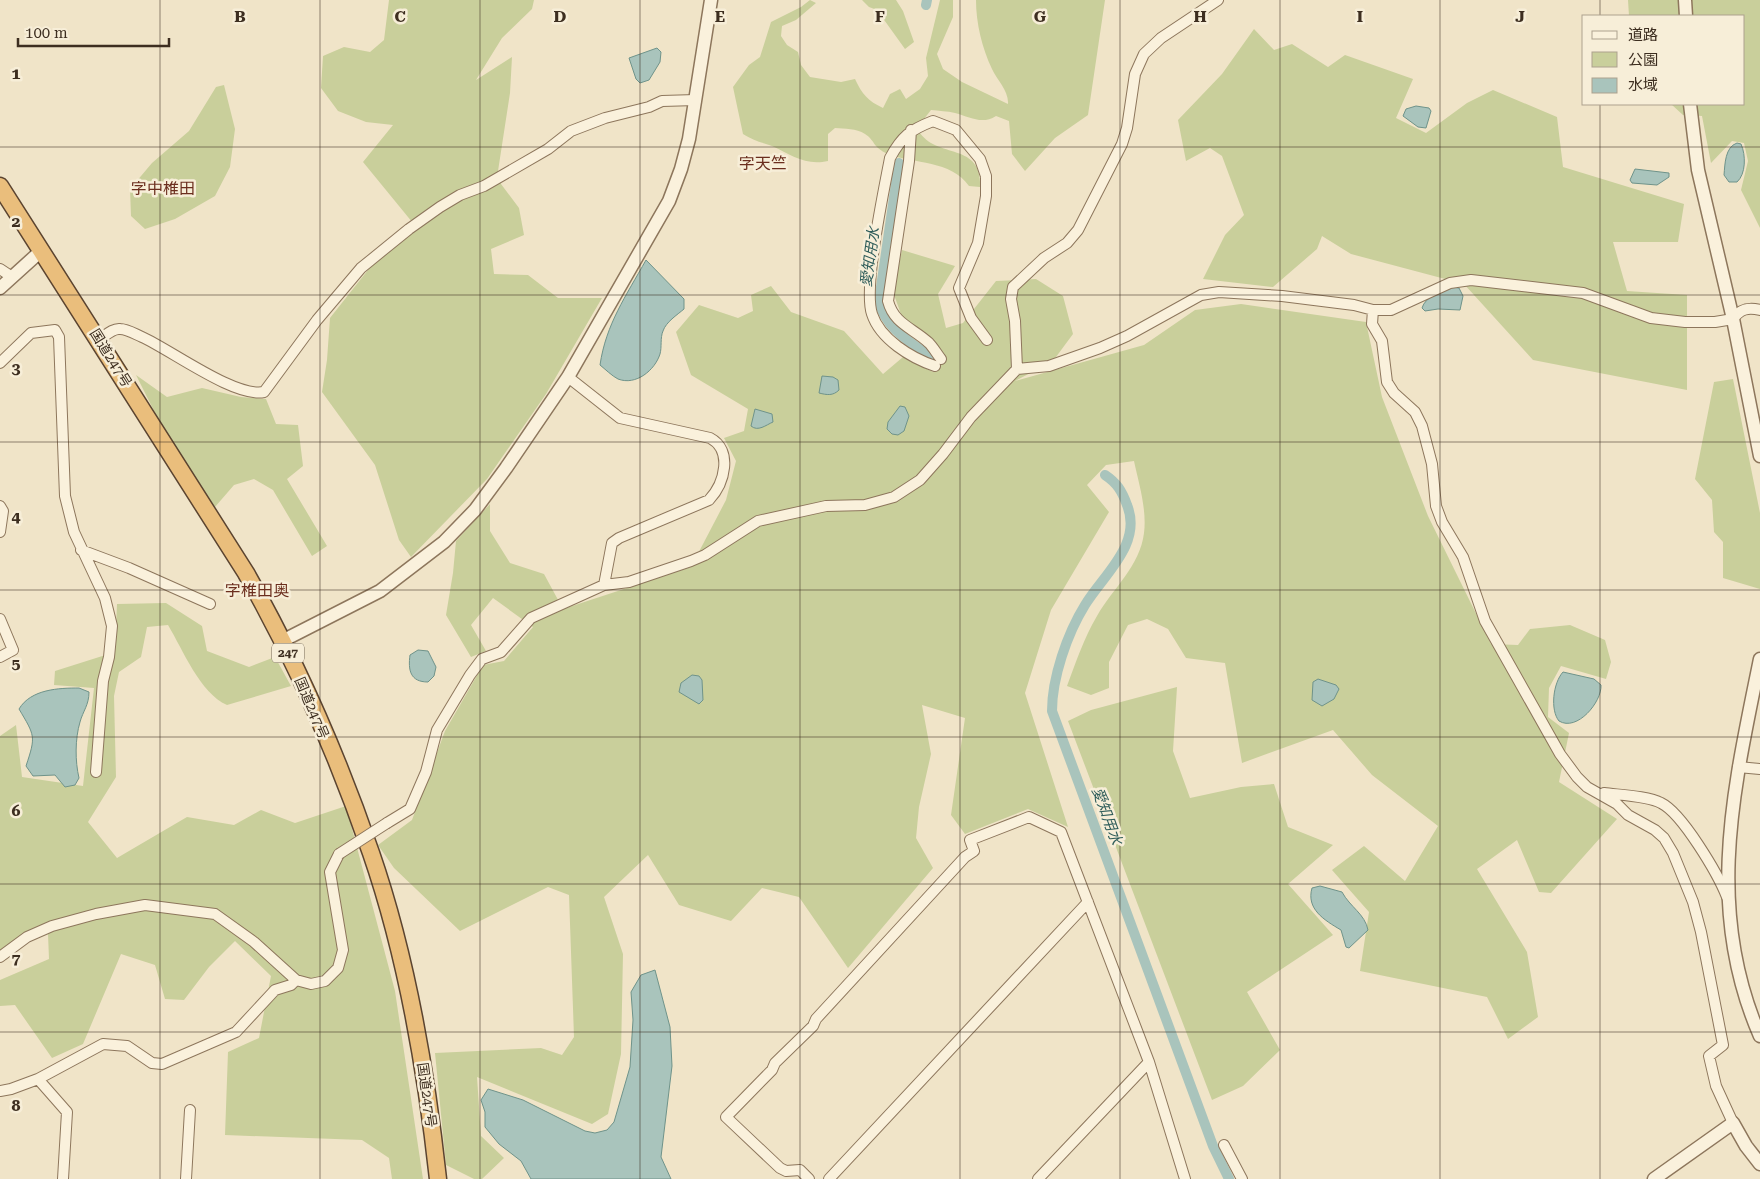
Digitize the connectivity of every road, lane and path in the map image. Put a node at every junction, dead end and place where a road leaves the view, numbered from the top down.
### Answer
1 (711, 0) edge
2 (1218, 0) edge
3 (1685, 0) edge
4 (1686, 15) edge
5 (696, 100) junction
6 (1690, 105) edge
7 (911, 130) junction
8 (0, 186) edge
9 (42, 250) junction
10 (0, 270) edge
11 (12, 277) junction
12 (0, 288) edge
13 (1373, 310) junction
14 (1760, 310) edge
15 (1733, 319) junction
16 (100, 339) junction
17 (987, 340) dead end
18 (0, 363) edge
19 (1017, 369) junction
20 (568, 376) junction
21 (1760, 456) edge
22 (0, 506) edge
23 (0, 532) edge
24 (81, 550) junction
25 (604, 585) junction
26 (210, 604) dead end
27 (0, 619) edge
28 (282, 641) junction
29 (0, 657) edge
30 (1760, 659) edge
31 (1738, 767) junction
32 (1760, 769) edge
33 (96, 772) dead end
34 (1598, 792) junction
35 (1088, 902) junction
36 (1729, 902) junction
37 (0, 957) edge
38 (296, 980) junction
39 (1760, 1036) edge
40 (1149, 1062) junction
41 (38, 1079) junction
42 (0, 1091) edge
43 (190, 1110) dead end
44 (1733, 1123) junction
45 (1224, 1145) dead end
46 (1760, 1164) edge
47 (63, 1179) edge
48 (186, 1179) edge
49 (438, 1179) edge
50 (809, 1179) edge
51 (829, 1179) edge
52 (1038, 1179) edge
53 (1185, 1179) edge
54 (1242, 1179) edge
55 (1654, 1179) edge

1 - 5 street
2 - 19 street
3 - 4 street
5 - 16 street
5 - 20 street
6 - 15 street
7 - 7 street
7 - 17 street
8 - 9 highway, 国道247号 / 247
9 - 11 street
9 - 16 highway, 国道247号 / 247
10 - 11 street
11 - 12 street
13 - 15 street
13 - 19 street
13 - 34 street
14 - 15 street
15 - 21 street
16 - 28 highway, 国道247号 / 247
18 - 24 street
19 - 25 street
20 - 25 street
20 - 28 street
22 - 23 street
24 - 26 street
24 - 33 street
25 - 38 street, bridge
27 - 29 street
28 - 49 highway, 国道247号 / 247
30 - 31 street
31 - 32 street
31 - 36 street
34 - 36 street
34 - 44 street
35 - 40 street
35 - 50 street
35 - 51 street
36 - 39 street
37 - 38 street
38 - 41 street
40 - 52 street
40 - 53 street
41 - 42 street
41 - 47 street
43 - 48 street
44 - 46 street
44 - 55 street
45 - 54 street

